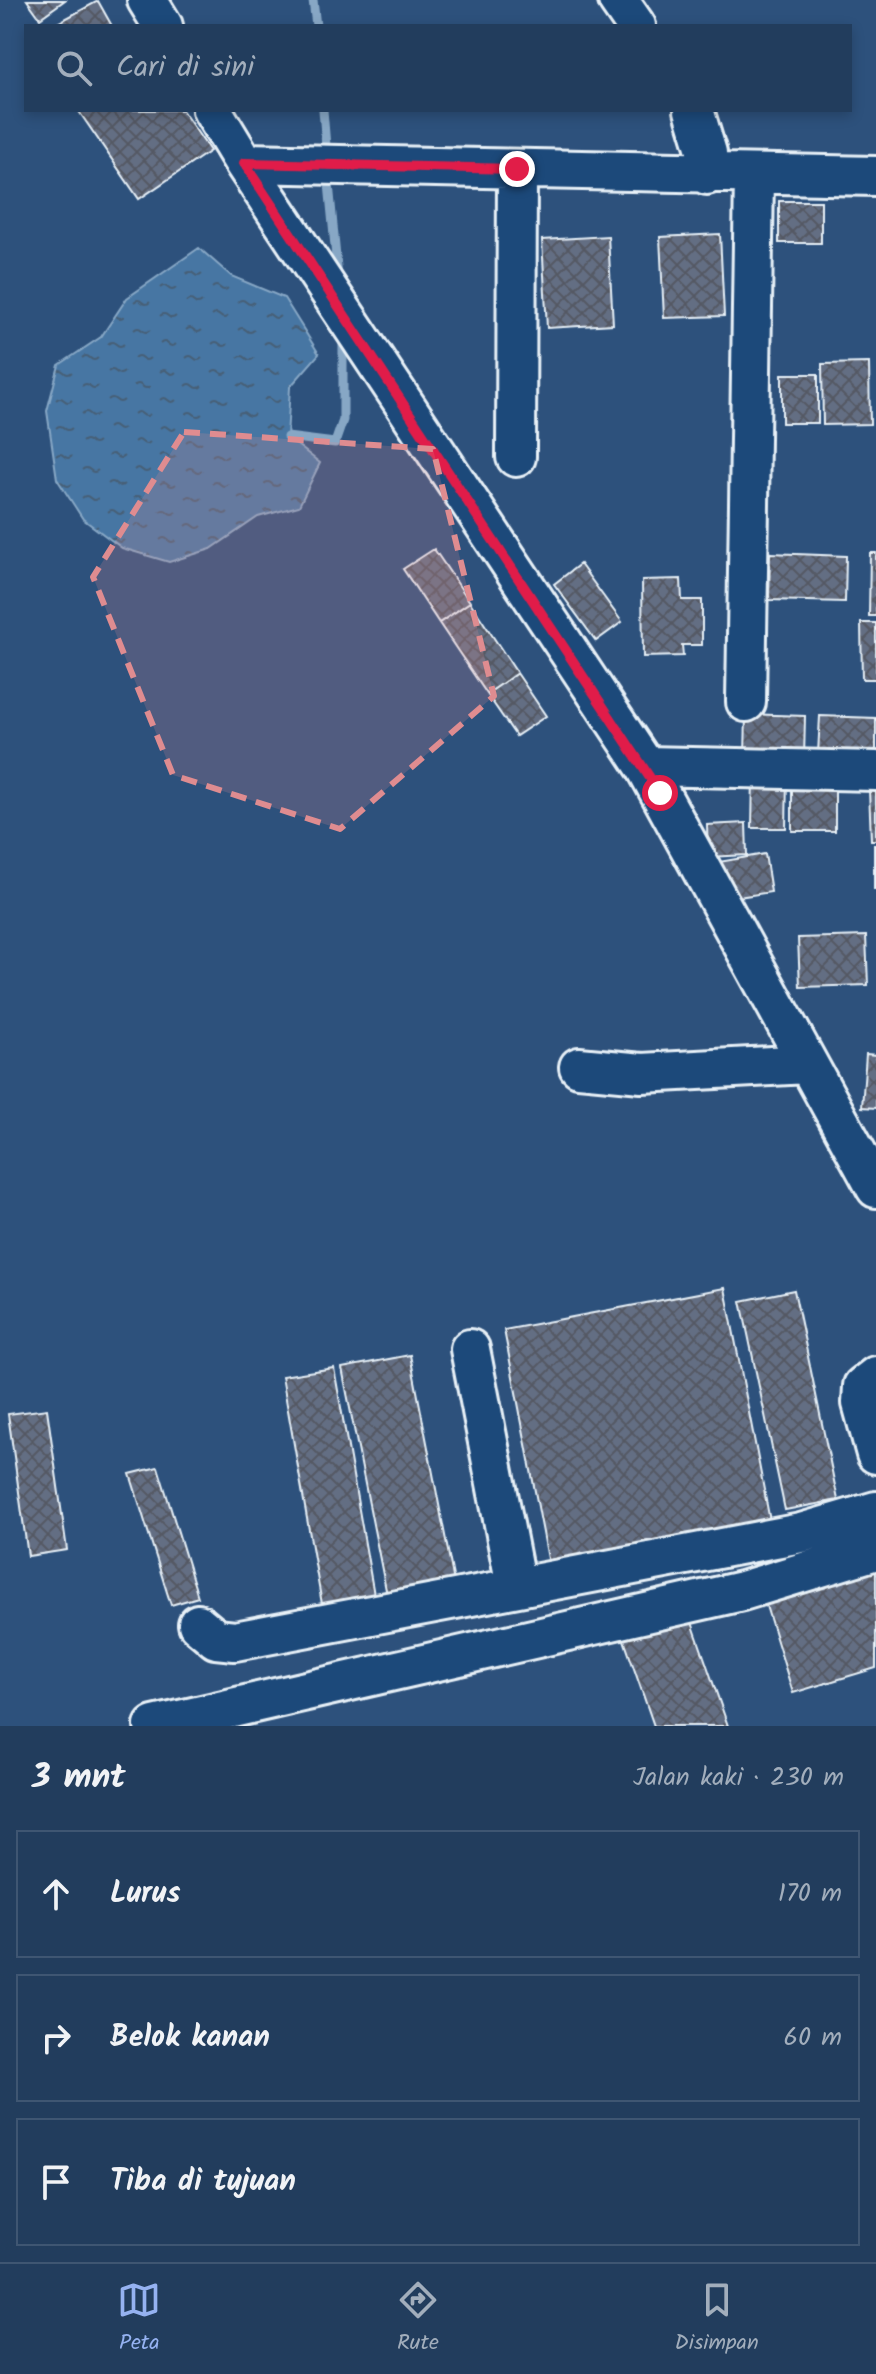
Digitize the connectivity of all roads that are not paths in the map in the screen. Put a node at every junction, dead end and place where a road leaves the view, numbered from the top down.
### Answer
1 (147, 0) edge
2 (618, 0) edge
3 (162, 24) edge
4 (635, 24) edge
5 (213, 112) edge
6 (695, 112) edge
7 (244, 163) junction
8 (517, 169) junction
9 (707, 175) junction
10 (754, 176) junction
11 (876, 176) edge
12 (516, 457) dead end
13 (746, 702) dead end
14 (645, 766) junction
15 (876, 771) edge
16 (808, 1064) junction
17 (579, 1067) dead end
18 (876, 1188) edge
19 (470, 1349) dead end
20 (876, 1376) edge
21 (876, 1454) edge
22 (876, 1511) edge
23 (876, 1550) edge
24 (516, 1586) junction
25 (198, 1624) dead end
26 (154, 1726) edge

1 - 3 street
2 - 4 street
5 - 7 street
6 - 9 street
7 - 8 street
7 - 14 street
8 - 9 street
8 - 12 street
9 - 10 street
10 - 11 street
10 - 13 street
14 - 15 street
14 - 16 street
16 - 17 street
16 - 18 street
19 - 24 street
20 - 21 street
22 - 24 street
23 - 26 street
24 - 25 street

